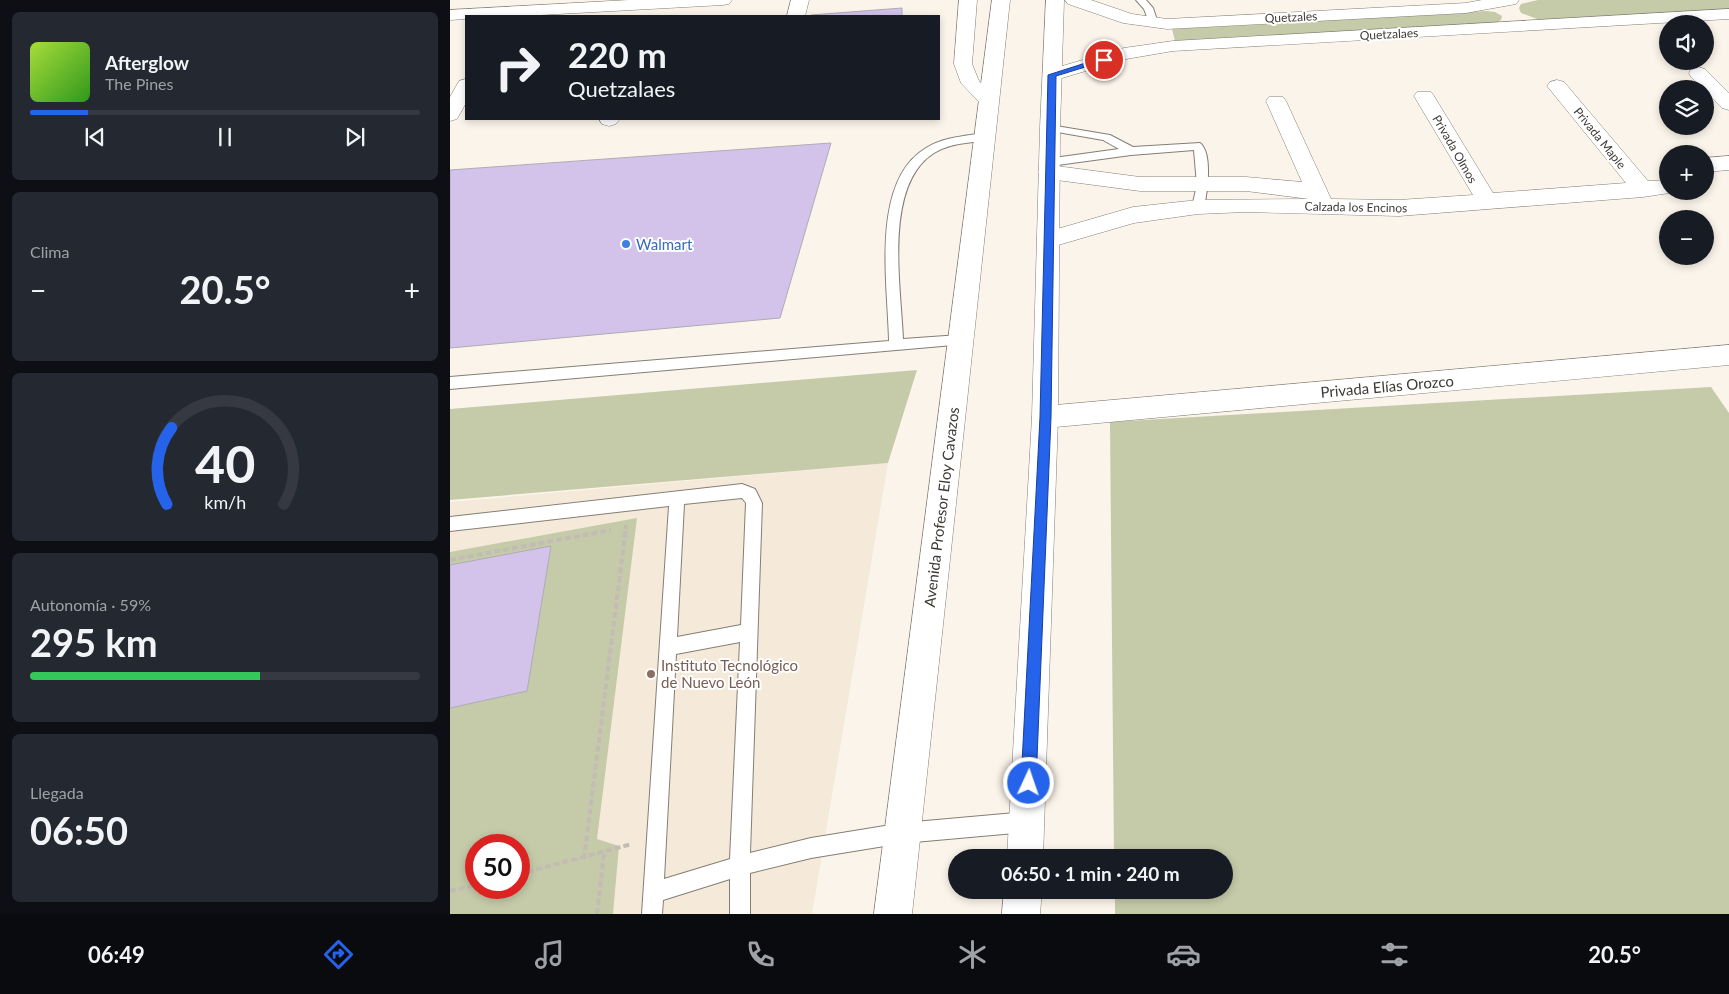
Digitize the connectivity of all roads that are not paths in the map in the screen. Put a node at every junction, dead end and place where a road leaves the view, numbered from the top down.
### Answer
1 (723, 0) edge
2 (800, 0) edge
3 (968, 0) edge
4 (1001, 0) edge
5 (1055, 0) edge
6 (1141, 0) edge
7 (1236, 0) edge
8 (1506, 0) edge
9 (698, 1) edge
10 (1082, 1) edge
11 (556, 5) edge
12 (1370, 6) edge
13 (653, 10) edge
14 (505, 14) edge
15 (1729, 14) edge
16 (450, 15) edge
17 (796, 15) edge
18 (1244, 20) junction
19 (1153, 23) junction
20 (1522, 26) junction
21 (1698, 73) dead end
22 (1052, 75) junction
23 (1557, 86) dead end
24 (465, 87) edge
25 (1424, 96) dead end
26 (989, 101) junction
27 (1276, 101) dead end
28 (1729, 104) edge
29 (450, 115) edge
30 (1050, 128) junction
31 (985, 136) junction
32 (1131, 151) junction
33 (1729, 163) edge
34 (1714, 164) edge
35 (1050, 167) junction
36 (1659, 173) edge
37 (1729, 181) edge
38 (1636, 182) junction
39 (1714, 182) edge
40 (1203, 185) junction
41 (1659, 186) edge
42 (1482, 194) junction
43 (1321, 199) junction
44 (1198, 207) junction
45 (1048, 240) junction
46 (960, 340) junction
47 (896, 345) junction
48 (1729, 355) edge
49 (450, 383) edge
50 (1045, 417) junction
51 (676, 497) junction
52 (450, 524) edge
53 (749, 632) junction
54 (668, 648) junction
55 (1027, 822) junction
56 (903, 832) junction
57 (1026, 849) edge
58 (740, 866) junction
59 (654, 893) junction
60 (1022, 899) edge
61 (652, 914) edge
62 (740, 914) edge
63 (894, 914) edge
64 (1021, 914) edge

1 - 9 street
2 - 17 street
3 - 26 street
4 - 26 street, Avenida Profesor Eloy Cavazos
5 - 22 street
6 - 19 lane
7 - 18 street
8 - 12 street, Quetzales
8 - 20 street
9 - 13 street
10 - 19 street, Quetzales
11 - 13 street
11 - 14 street
12 - 18 street, Quetzales
14 - 16 street
15 - 20 street, Quetzalaes
18 - 19 street, Quetzales
20 - 22 street, Quetzalaes
21 - 28 street
22 - 30 street
23 - 38 street, Privada Maple
24 - 29 street
25 - 42 street, Privada Olmos
26 - 31 street, Avenida Profesor Eloy Cavazos
27 - 43 street
30 - 32 lane
30 - 35 street
31 - 46 street, Avenida Profesor Eloy Cavazos
31 - 47 lane
32 - 35 lane
32 - 40 lane
33 - 34 street
35 - 40 street, Calzada los Encinos
35 - 45 street
36 - 38 street, Calzada los Encinos
37 - 39 street
38 - 41 street, Calzada los Encinos
38 - 42 street, Calzada los Encinos
40 - 43 street, Calzada los Encinos
40 - 44 lane
42 - 43 street, Calzada los Encinos
43 - 44 street, Calzada los Encinos
44 - 45 street, Calzada los Encinos
45 - 50 street
46 - 47 lane
46 - 56 street, Avenida Profesor Eloy Cavazos
47 - 49 lane
48 - 50 street, Privada Elías Orozco
50 - 55 street
51 - 52 lane
51 - 53 lane
51 - 54 lane
53 - 54 lane
53 - 58 lane
54 - 59 lane
55 - 56 lane
55 - 57 street
56 - 58 lane
56 - 63 street, Avenida Profesor Eloy Cavazos
58 - 59 lane
58 - 62 lane
59 - 61 lane
60 - 64 street

